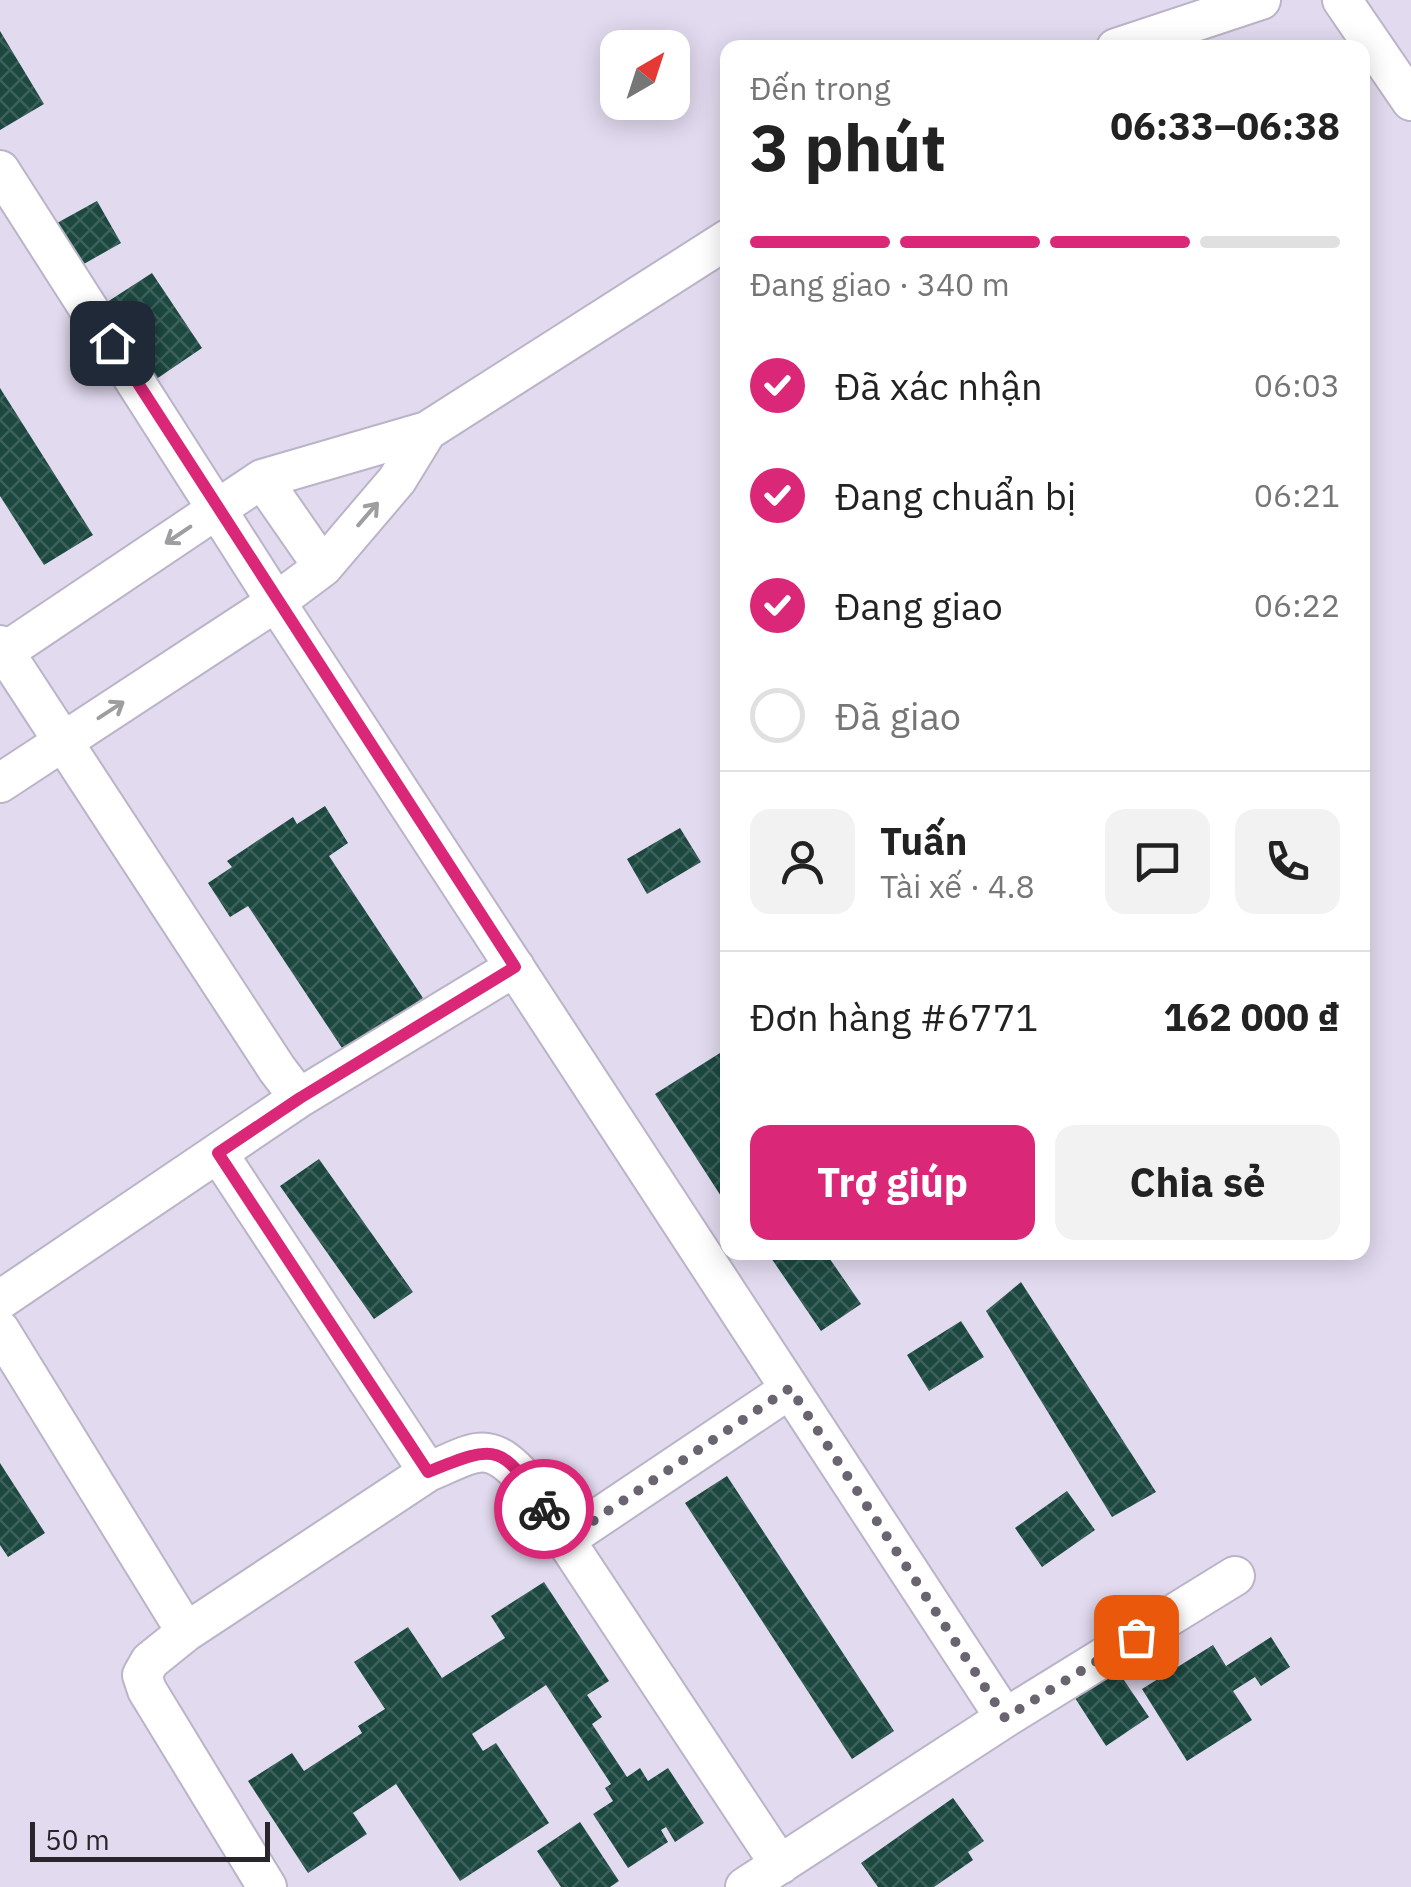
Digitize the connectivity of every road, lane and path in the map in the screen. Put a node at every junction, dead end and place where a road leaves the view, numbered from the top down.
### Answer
1 (1260, 0) edge
2 (1342, 0) edge
3 (1140, 40) edge
4 (1369, 40) edge
5 (1370, 41) edge
6 (1411, 101) edge
7 (0, 170) edge
8 (720, 245) edge
9 (427, 431) junction
10 (262, 478) junction
11 (218, 508) junction
12 (323, 567) junction
13 (276, 602) junction
14 (2, 650) edge
15 (63, 742) junction
16 (0, 783) edge
17 (515, 967) junction
18 (300, 1098) junction
19 (218, 1153) junction
20 (0, 1300) edge
21 (0, 1330) edge
22 (790, 1388) junction
23 (428, 1472) junction
24 (565, 1540) junction
25 (1235, 1576) dead end
26 (186, 1632) junction
27 (1005, 1718) junction
28 (780, 1864) junction
29 (268, 1887) edge
30 (745, 1887) edge

1 - 3 street
2 - 4 street
5 - 6 street
7 - 11 street
8 - 9 street
9 - 10 street
12 -> 9 street
10 - 11 street
10 - 12 street
11 - 13 street
11 -> 14 street
12 - 13 street
15 -> 13 street
13 - 17 street
14 - 15 street
15 - 16 street
15 - 18 street
17 - 18 street
17 - 22 street
18 - 19 street
19 - 20 street
19 - 23 street
21 - 26 street
22 - 24 street
22 - 27 street
23 - 24 street
23 - 26 street
24 - 28 street
25 - 27 street
26 - 29 street
27 - 28 street
28 - 30 street

